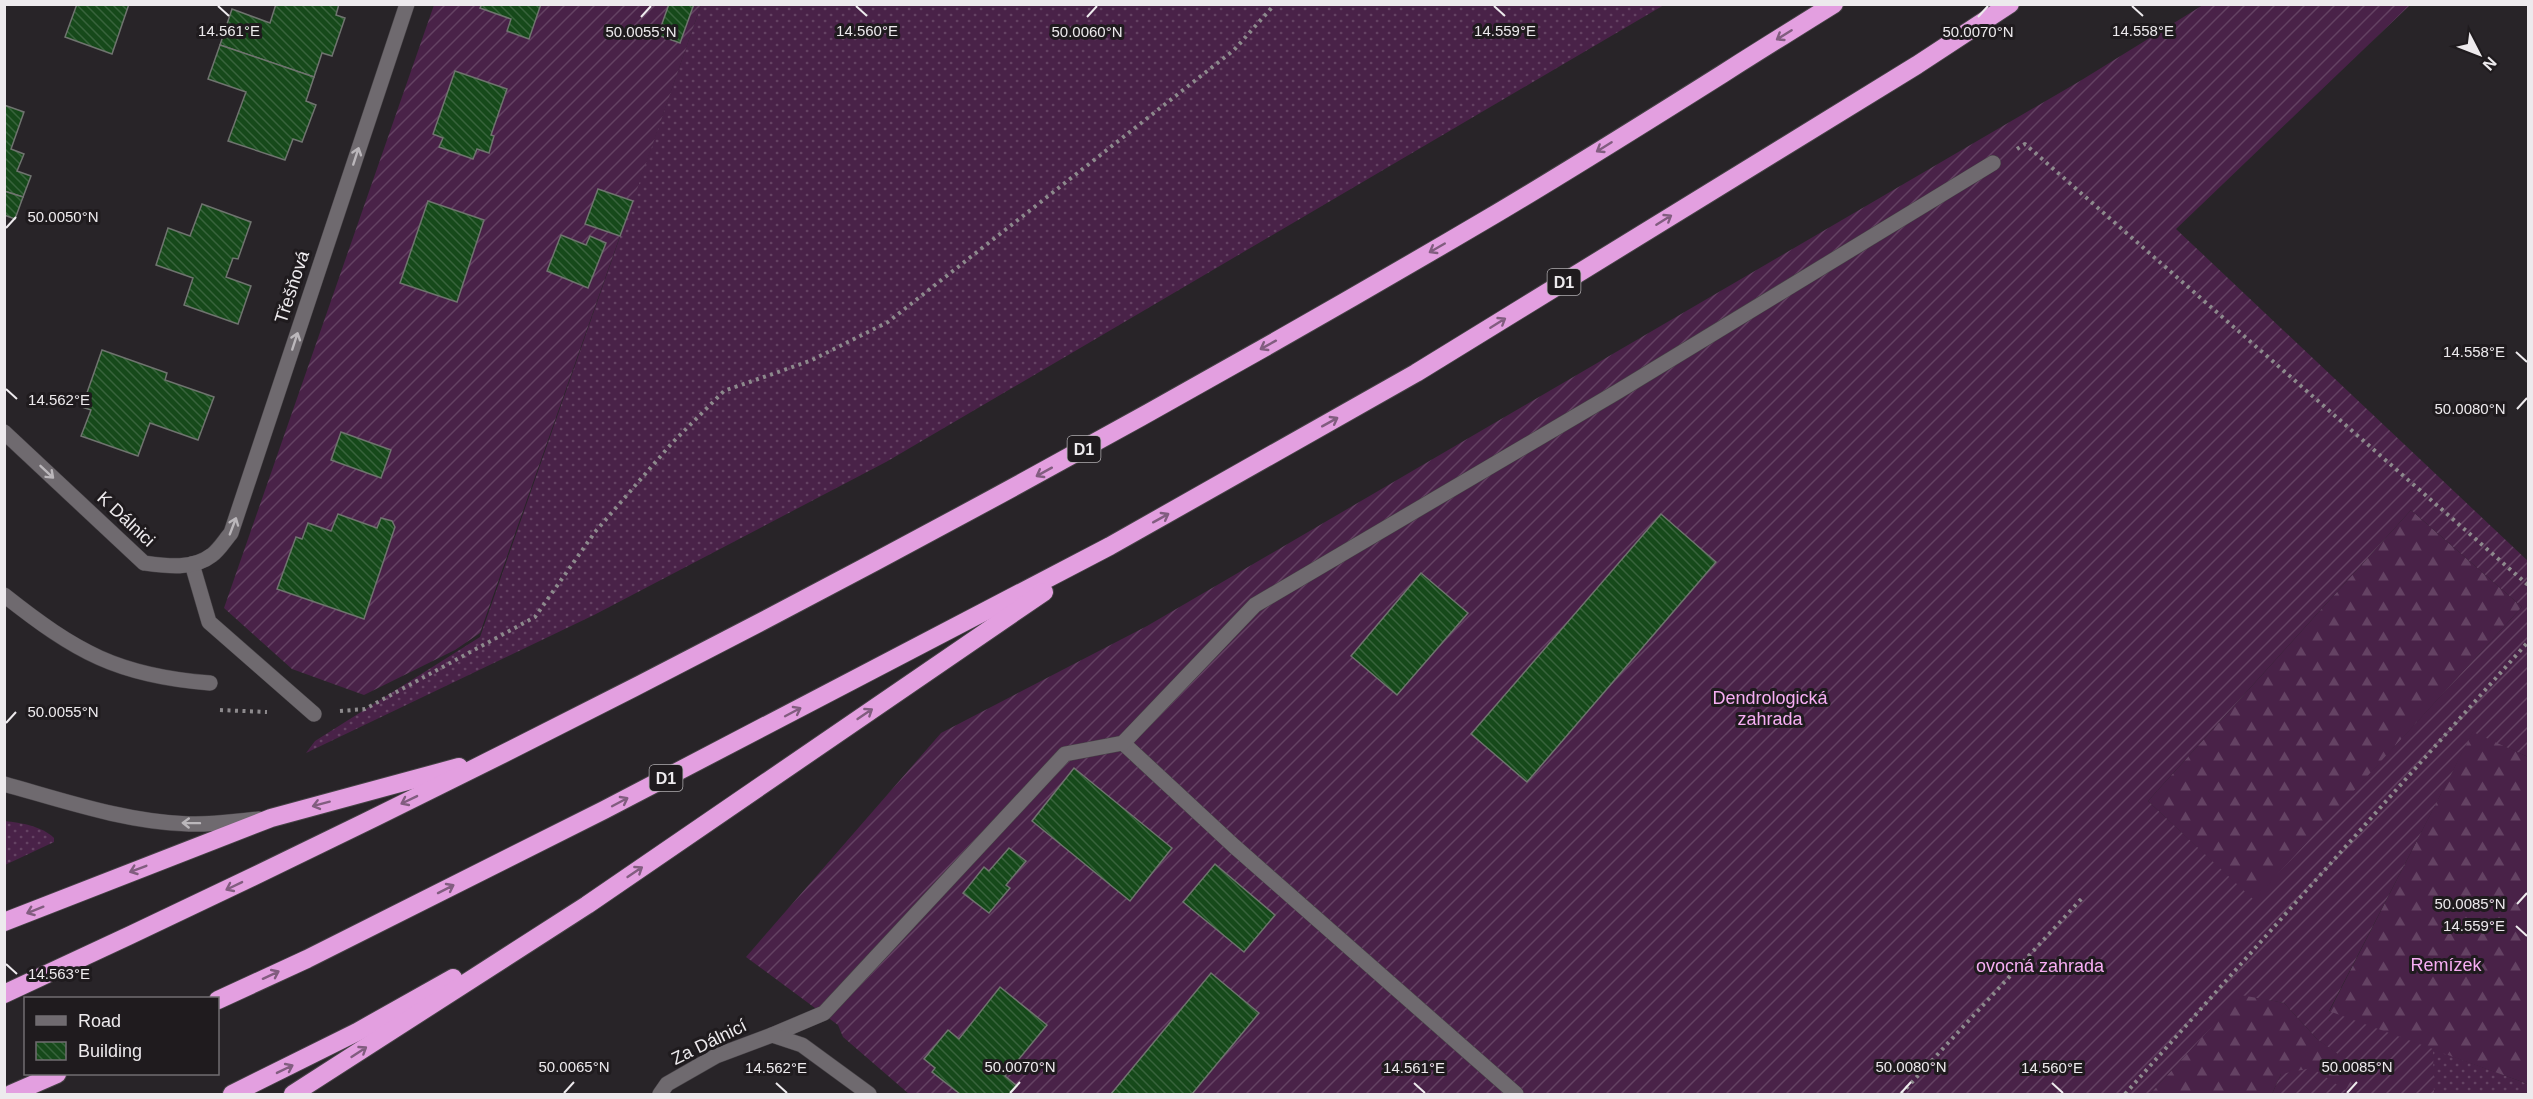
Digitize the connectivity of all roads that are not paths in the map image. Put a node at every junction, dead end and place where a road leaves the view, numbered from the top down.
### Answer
1 (407, 4) edge
2 (1834, 4) edge
3 (2010, 4) edge
4 (1993, 163) road end
5 (4, 432) edge
6 (1110, 546) junction
7 (192, 564) junction
8 (4, 595) edge
9 (210, 683) dead end
10 (315, 714) road end
11 (1123, 743) junction
12 (500, 756) junction
13 (4, 784) edge
14 (271, 818) junction
15 (587, 905) junction
16 (4, 922) edge
17 (4, 994) edge
18 (219, 1000) edge
19 (772, 1035) junction
20 (55, 1075) edge
21 (11, 1095) edge
22 (232, 1095) edge
23 (292, 1095) edge
24 (660, 1095) edge
25 (869, 1095) edge
26 (1516, 1095) edge

7 -> 1 street, Třešňová
2 -> 12 highway, D1
6 -> 3 highway, D1
4 - 11 street
5 -> 7 street, K Dálnici
15 -> 6 highway
18 -> 6 highway, D1
7 - 10 street
8 - 9 street
11 - 19 street
11 - 26 street
12 -> 14 highway
12 -> 17 highway, D1
14 -> 13 street
14 -> 16 highway
22 -> 15 highway
23 -> 15 highway
19 - 24 street, Za Dálnicí
19 - 25 street, Za Dálnicí
20 - 21 highway

